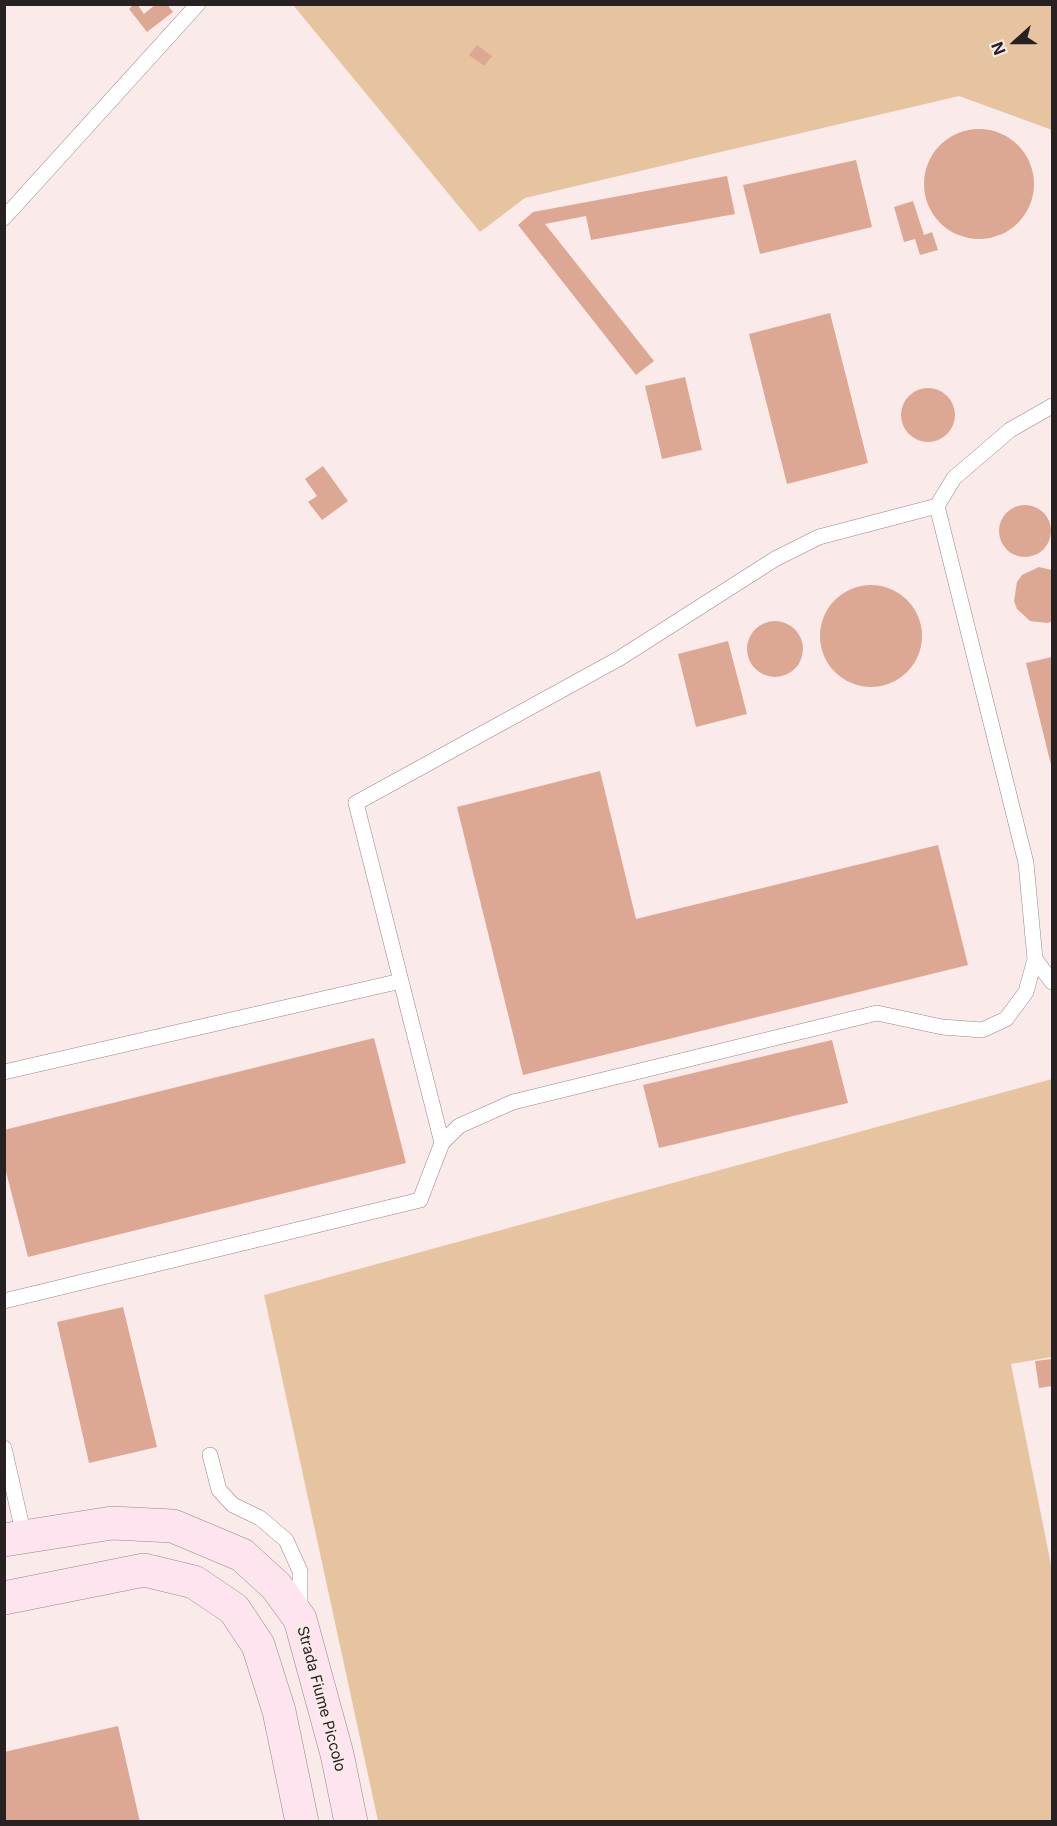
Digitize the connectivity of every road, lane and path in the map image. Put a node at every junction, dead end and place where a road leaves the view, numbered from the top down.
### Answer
1 (198, 4) edge
2 (4, 218) edge
3 (1053, 406) edge
4 (938, 506) junction
5 (1035, 959) junction
6 (401, 981) junction
7 (1053, 982) edge
8 (4, 1072) edge
9 (442, 1143) junction
10 (4, 1301) edge
11 (4, 1448) edge
12 (210, 1455) dead end
13 (14, 1538) edge
14 (4, 1598) edge
15 (300, 1619) junction
16 (302, 1821) edge
17 (351, 1821) edge

1 - 2 lane
3 - 4 lane
4 - 5 lane
4 - 6 lane
5 - 7 lane
5 - 9 lane
6 - 8 lane
6 - 9 lane
9 - 10 lane
11 - 13 lane
12 - 15 lane
13 - 15 main road, Strada Fiume Piccolo
14 - 16 main road
15 - 17 main road, Strada Fiume Piccolo

